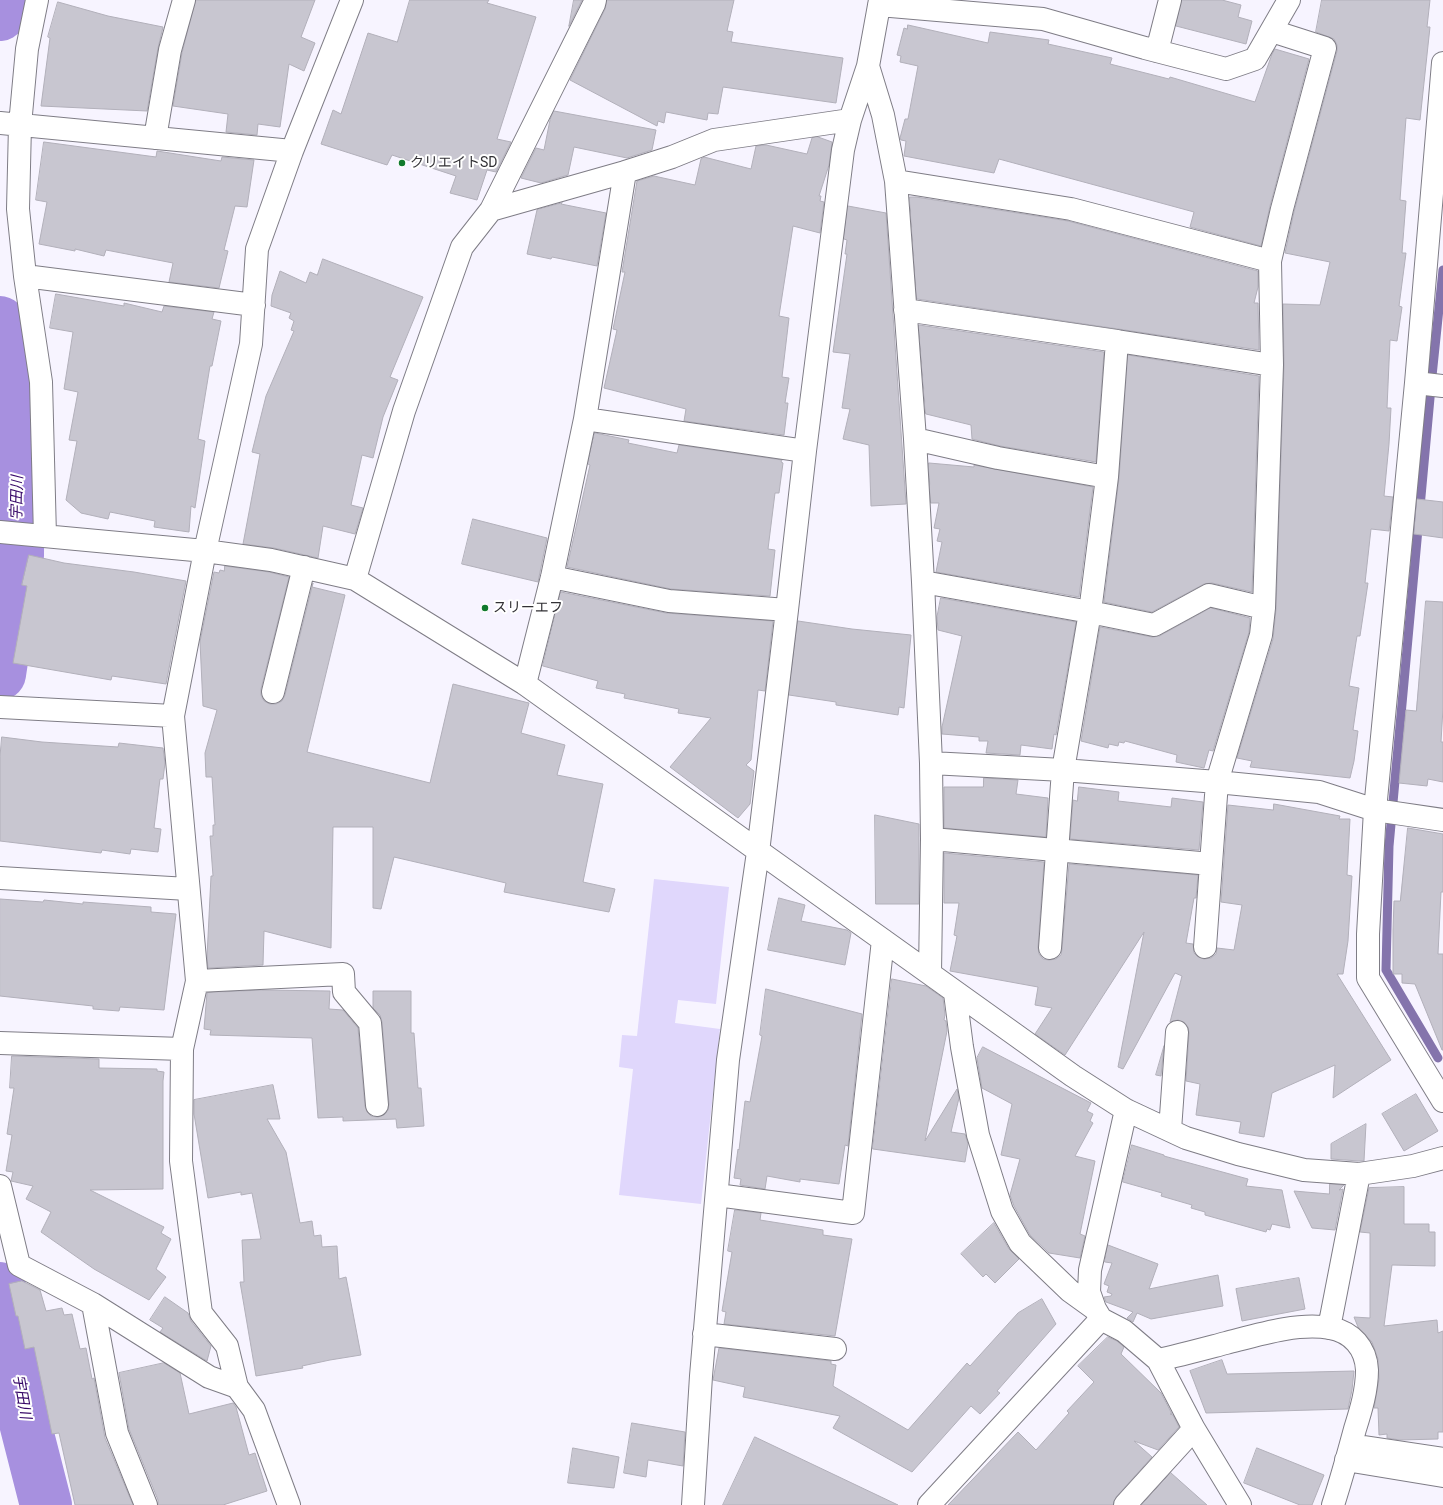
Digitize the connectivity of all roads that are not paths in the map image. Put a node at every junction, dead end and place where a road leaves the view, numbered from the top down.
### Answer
1 (37, 0) edge
2 (184, 0) edge
3 (352, 0) edge
4 (595, 0) edge
5 (1170, 0) edge
6 (1289, 0) edge
7 (880, 2) edge
8 (1272, 32) junction
9 (1157, 51) junction
10 (1443, 63) edge
11 (868, 66) junction
12 (850, 120) junction
13 (10, 124) edge
14 (154, 138) junction
15 (292, 151) junction
16 (625, 172) junction
17 (896, 181) junction
18 (491, 210) junction
19 (1270, 261) junction
20 (25, 276) junction
21 (254, 305) junction
22 (905, 310) junction
23 (1117, 341) junction
24 (1272, 365) junction
25 (1416, 383) junction
26 (1443, 386) edge
27 (585, 419) junction
28 (915, 439) junction
29 (805, 451) junction
30 (1107, 477) junction
31 (0, 532) edge
32 (44, 536) junction
33 (205, 551) junction
34 (304, 567) junction
35 (552, 577) junction
36 (355, 579) junction
37 (923, 582) junction
38 (1264, 608) junction
39 (787, 610) junction
40 (1090, 612) junction
41 (525, 684) junction
42 (273, 692) dead end
43 (0, 707) edge
44 (173, 716) junction
45 (930, 763) junction
46 (1063, 770) junction
47 (1217, 782) junction
48 (1385, 812) junction
49 (1443, 820) edge
50 (932, 839) junction
51 (1057, 851) junction
52 (758, 852) junction
53 (1211, 864) junction
54 (0, 878) edge
55 (188, 889) junction
56 (883, 940) junction
57 (1205, 946) dead end
58 (1050, 948) dead end
59 (930, 973) junction
60 (197, 981) junction
61 (955, 992) junction
62 (1177, 1032) dead end
63 (0, 1043) edge
64 (182, 1049) junction
65 (1443, 1101) edge
66 (377, 1105) dead end
67 (1126, 1110) junction
68 (1170, 1130) junction
69 (1443, 1158) edge
70 (1359, 1174) junction
71 (0, 1186) edge
72 (717, 1195) junction
73 (93, 1304) junction
74 (1098, 1314) junction
75 (1329, 1328) junction
76 (704, 1334) junction
77 (835, 1349) dead end
78 (1158, 1360) junction
79 (237, 1387) junction
80 (1194, 1429) junction
81 (1349, 1453) junction
82 (1443, 1459) edge
83 (1443, 1476) edge
84 (146, 1505) edge
85 (289, 1505) edge
86 (693, 1505) edge
87 (929, 1505) edge
88 (1125, 1505) edge
89 (1240, 1505) edge
90 (1333, 1505) edge

1 - 13 street
2 - 14 street
3 - 15 street
4 - 18 street
5 - 9 street
6 - 8 street
7 - 9 street
7 - 11 street
8 - 9 street
8 - 19 street
10 - 25 street
11 - 12 street
11 - 17 street
12 - 16 street
12 - 29 street
13 - 14 street
13 - 20 street
14 - 15 street
15 - 21 street
16 - 18 street
16 - 27 street
17 - 19 street
17 - 22 street
18 - 36 street
19 - 24 street
20 - 21 street
20 - 32 street
21 - 33 street
22 - 23 street
22 - 28 street
23 - 24 street
23 - 30 street
24 - 38 street
25 - 26 street
25 - 48 street
27 - 29 street
27 - 35 street
28 - 30 street
28 - 37 street
29 - 39 street
30 - 40 street
31 - 32 street
32 - 33 street
33 - 34 street
33 - 44 street
34 - 36 street
34 - 42 street
35 - 39 street
35 - 41 street
36 - 41 street
37 - 40 street
37 - 45 street
38 - 40 street
38 - 47 street
39 - 52 street
40 - 46 street
41 - 52 street
43 - 44 street
44 - 55 street
45 - 46 street
45 - 50 street
46 - 47 street
46 - 51 street
47 - 48 street
47 - 53 street
48 - 49 street
48 - 65 street
50 - 51 street
50 - 59 street
51 - 53 street
51 - 58 street
52 - 56 street
52 - 72 street
53 - 57 street
54 - 55 street
55 - 60 street
56 - 59 street
56 - 72 street
59 - 61 street
60 - 64 street
60 - 66 street
61 - 67 street
61 - 74 street
62 - 68 street
63 - 64 street
64 - 79 street
67 - 68 street
67 - 74 street
68 - 70 street
69 - 70 street
70 - 75 street
71 - 73 street
72 - 76 street
73 - 79 street
73 - 84 street
74 - 78 street
74 - 87 street
75 - 78 street
75 - 81 street
76 - 77 street
76 - 86 street
78 - 80 street
79 - 85 street
80 - 88 street
80 - 89 street
81 - 82 street
81 - 83 street
81 - 90 street

